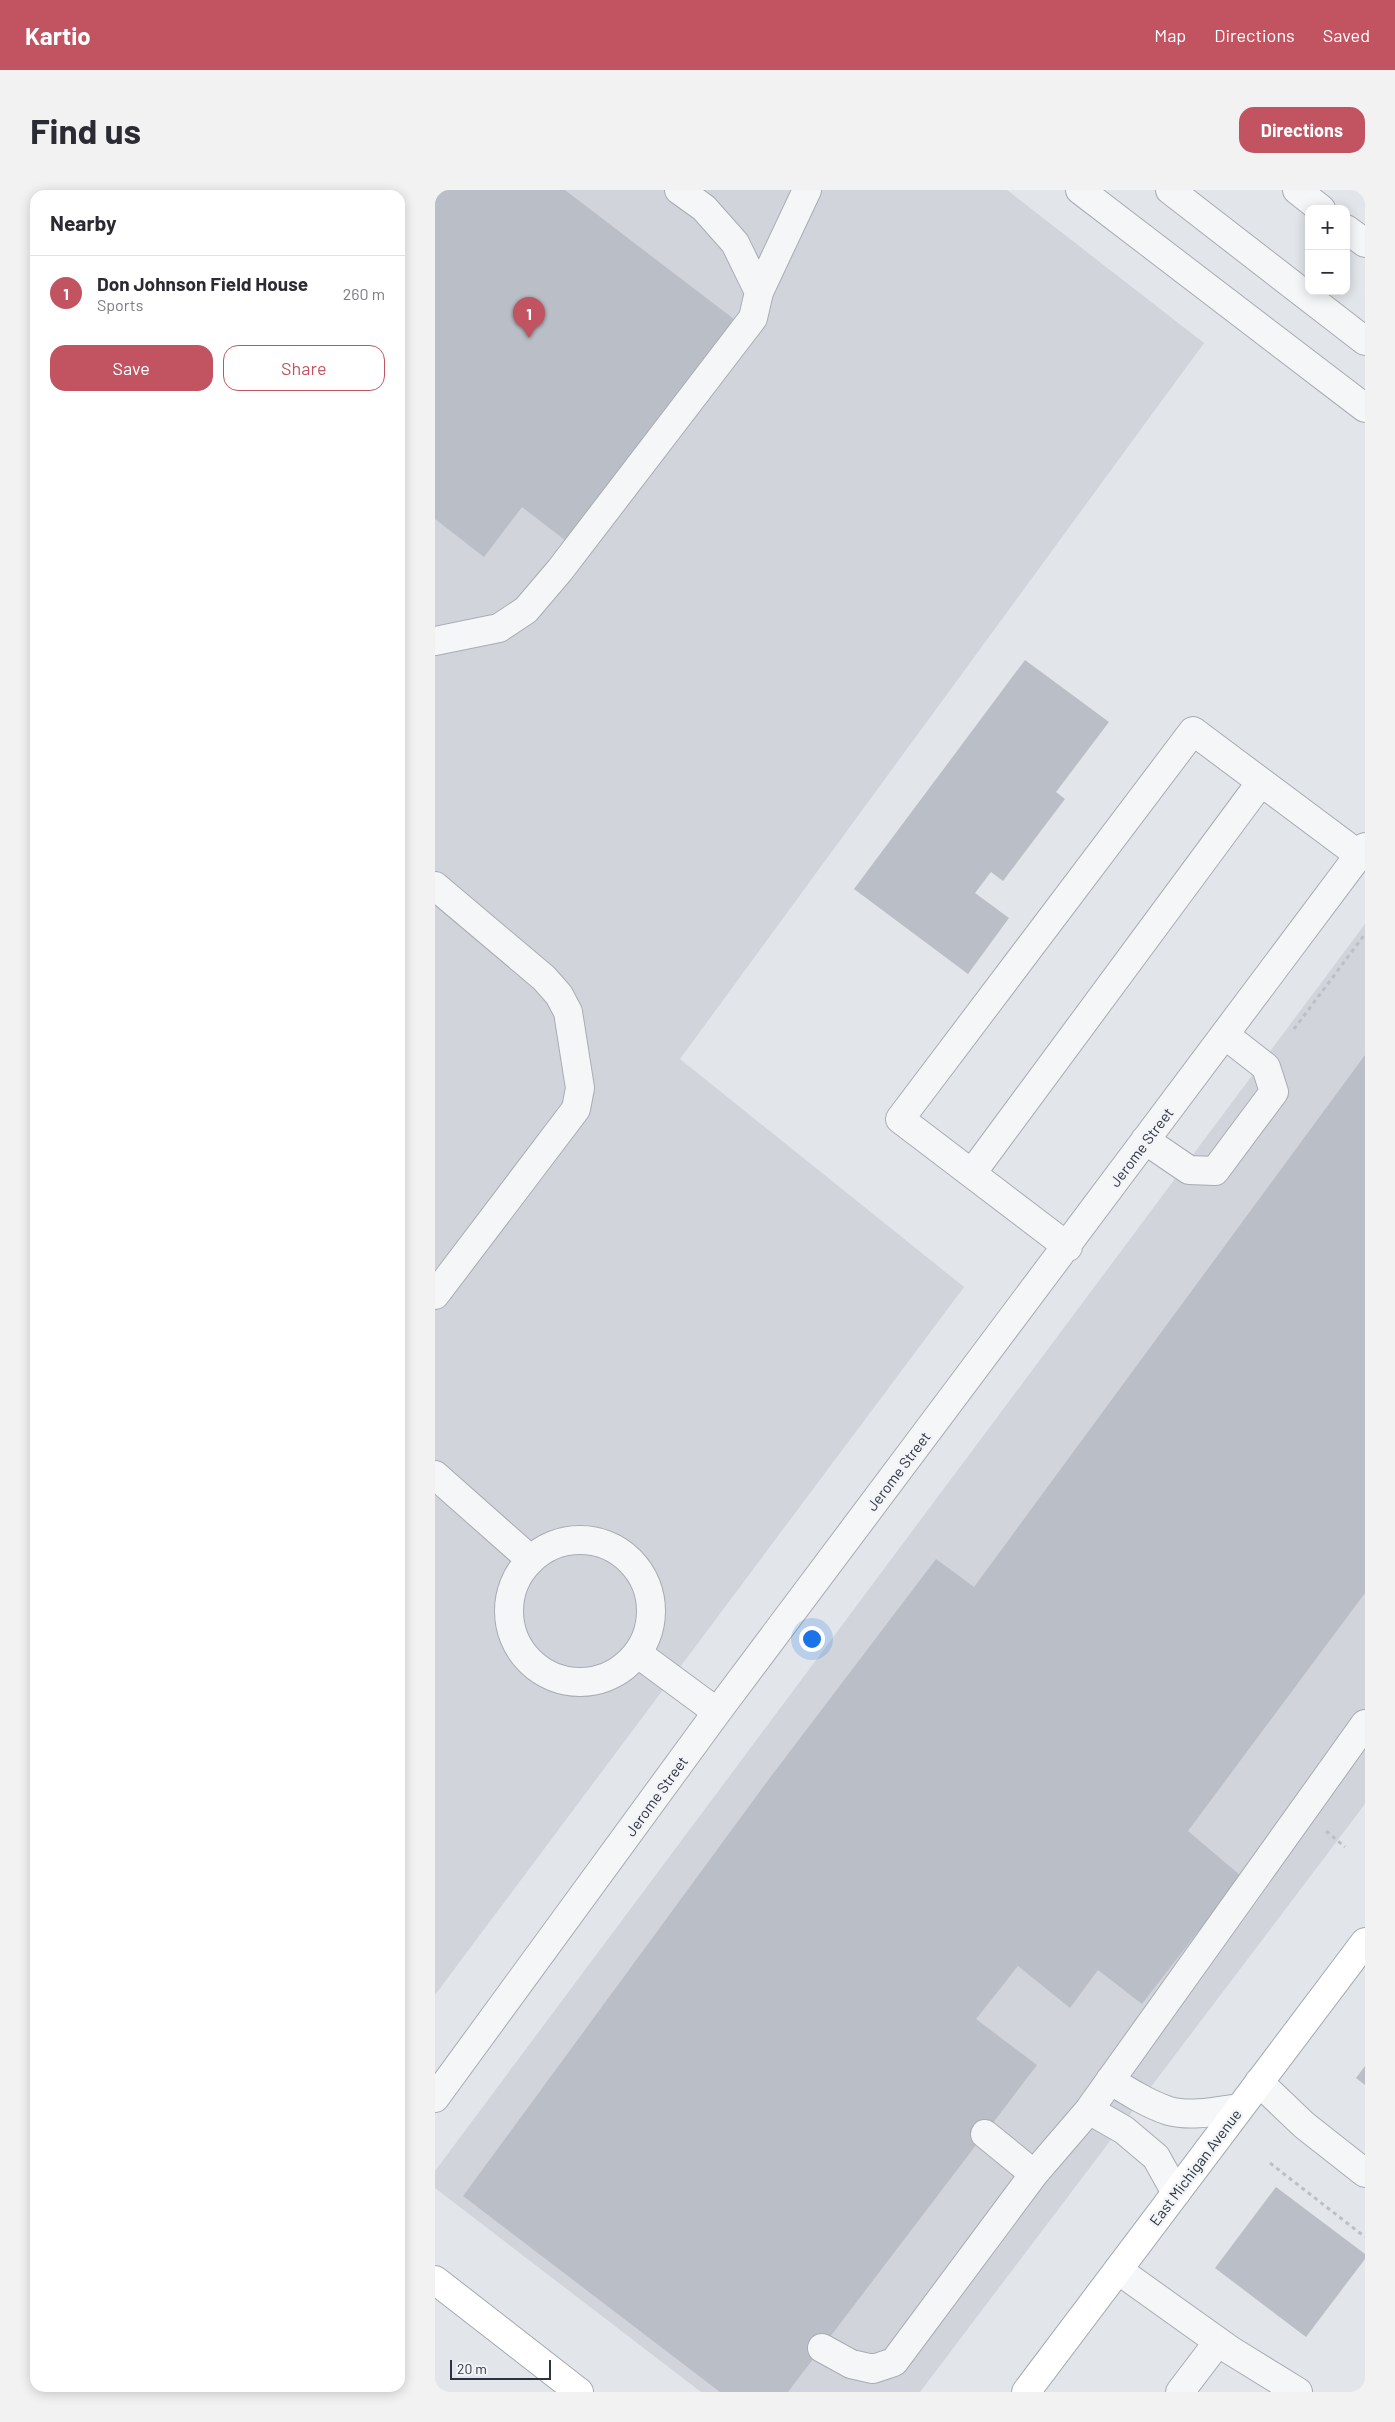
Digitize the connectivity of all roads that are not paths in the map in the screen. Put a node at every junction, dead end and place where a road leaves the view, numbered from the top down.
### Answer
1 (679, 190) edge
2 (807, 190) edge
3 (1080, 190) edge
4 (1170, 190) edge
5 (1297, 190) edge
6 (1316, 205) edge
7 (1350, 232) edge
8 (1365, 243) edge
9 (759, 292) junction
10 (1365, 341) edge
11 (1365, 408) edge
12 (435, 641) edge
13 (1261, 782) junction
14 (1362, 851) edge
15 (435, 886) edge
16 (1225, 1035) junction
17 (1145, 1140) junction
18 (972, 1172) junction
19 (1068, 1247) junction
20 (435, 1295) edge
21 (435, 1475) edge
22 (531, 1560) junction
23 (637, 1653) junction
24 (717, 1712) junction
25 (1365, 1724) edge
26 (1365, 1942) edge
27 (1110, 2080) junction
28 (1259, 2082) junction
29 (435, 2098) edge
30 (1239, 2108) junction
31 (1089, 2110) junction
32 (985, 2134) dead end
33 (1365, 2173) edge
34 (1034, 2174) junction
35 (1176, 2193) junction
36 (1118, 2270) junction
37 (435, 2280) edge
38 (1218, 2342) junction
39 (822, 2348) dead end
40 (579, 2392) edge
41 (1026, 2392) edge
42 (1180, 2392) edge
43 (1298, 2392) edge

1 - 9 street
2 - 9 street
3 - 11 street
4 - 10 street
5 - 6 street
7 - 8 street
9 - 12 street
13 - 14 street
13 - 18 street
13 - 18 street
14 - 16 street, Jerome Street
15 - 20 street
16 - 17 street, Jerome Street
16 - 17 street
17 - 19 street, Jerome Street
18 - 19 street
19 - 24 street, Jerome Street
21 - 22 street
22 - 23 street
22 - 23 street
23 - 24 street
24 - 29 street, Jerome Street
25 - 27 street
26 - 28 main road, East Michigan Avenue
27 - 30 street
27 - 31 street
28 - 30 main road, East Michigan Avenue
28 - 33 street
30 - 35 main road, East Michigan Avenue
31 - 34 street
31 - 35 street
32 - 34 street
34 - 39 street
35 - 36 main road, East Michigan Avenue
36 - 38 street
36 - 41 main road, East Michigan Avenue
37 - 40 main road
38 - 42 street
38 - 43 street

